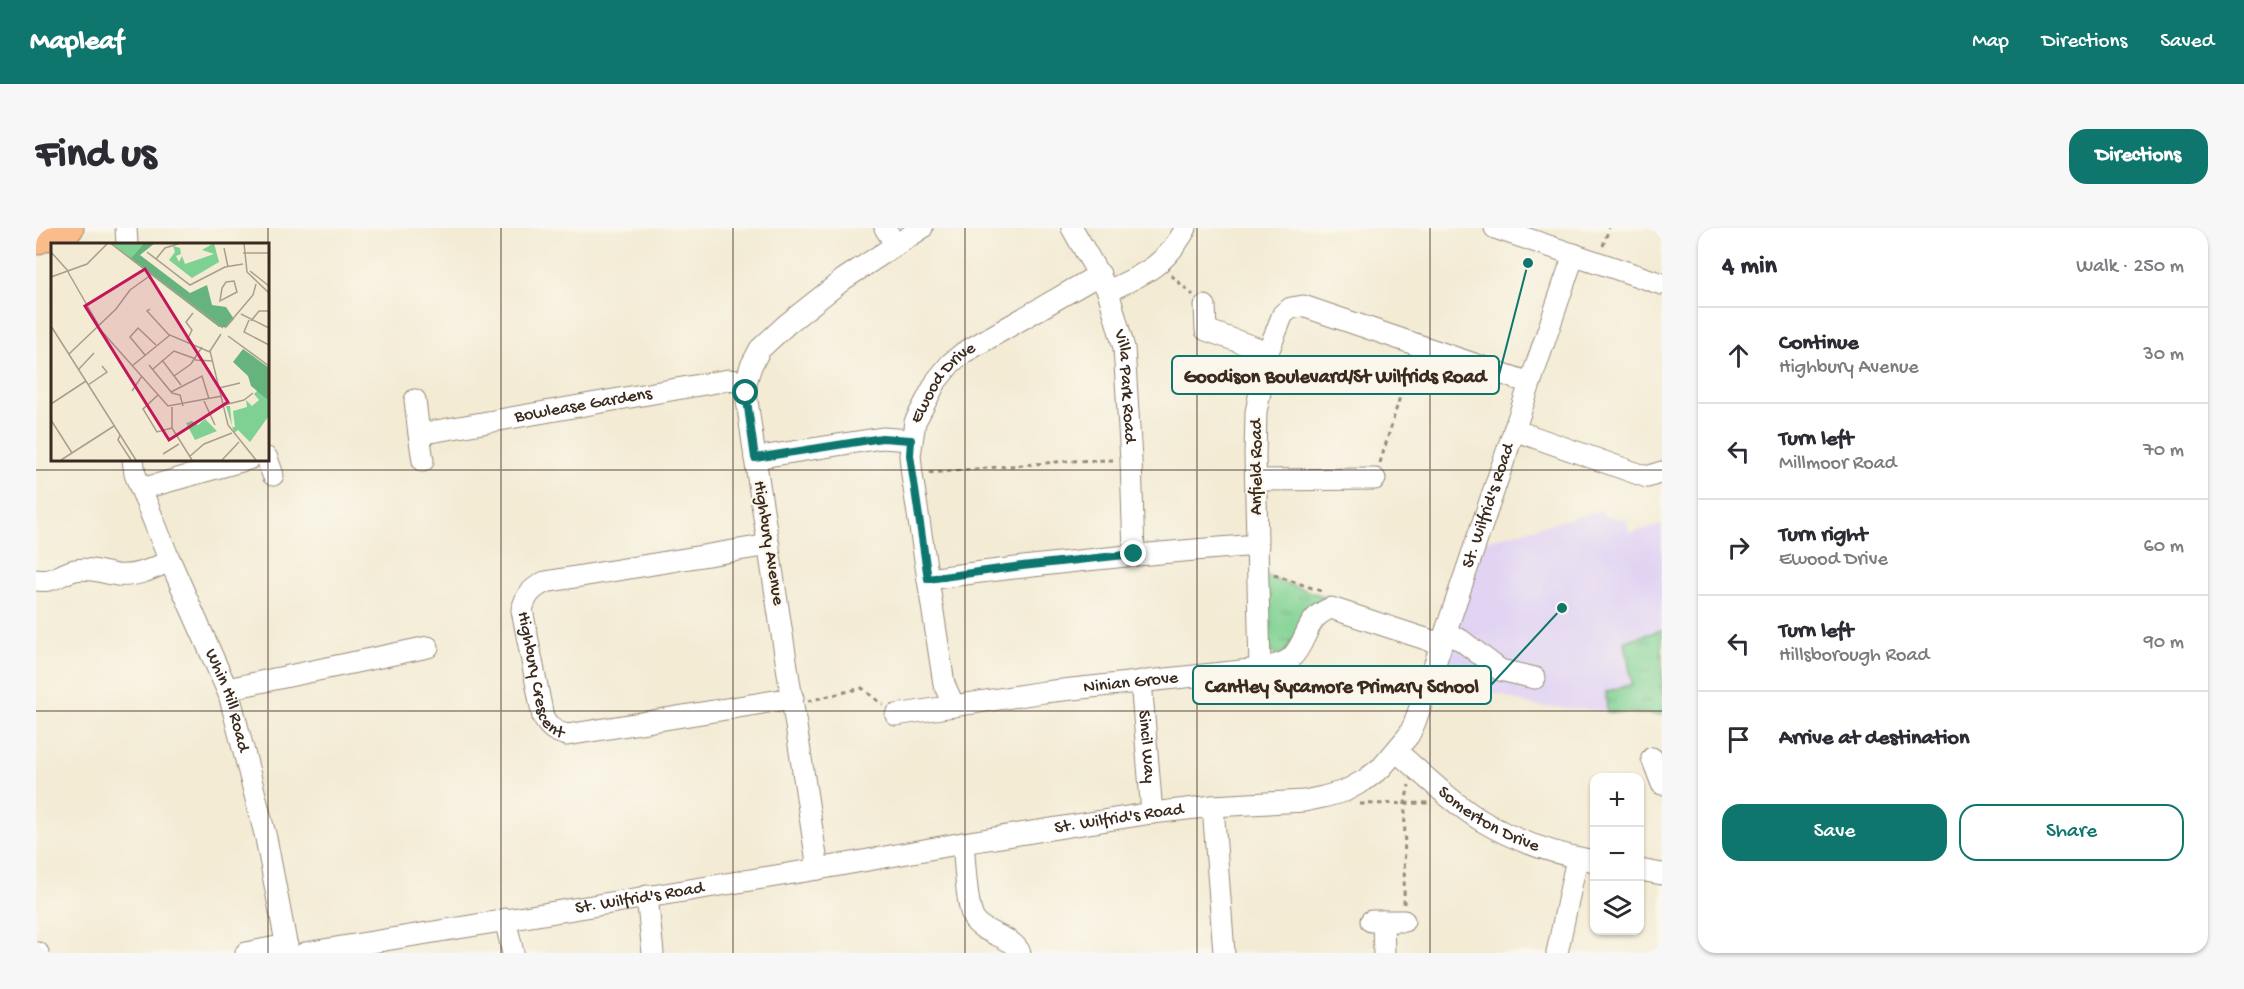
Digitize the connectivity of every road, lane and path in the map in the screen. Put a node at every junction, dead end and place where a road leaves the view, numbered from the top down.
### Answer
1 (70, 228) edge
2 (126, 228) edge
3 (922, 228) edge
4 (1072, 228) edge
5 (1186, 228) edge
6 (1495, 228) edge
7 (890, 236) edge
8 (36, 240) edge
9 (127, 243) edge
10 (1574, 254) junction
11 (1158, 264) junction
12 (1104, 282) junction
13 (1662, 284) edge
14 (1205, 306) joint
15 (1416, 344) junction
16 (1268, 352) junction
17 (746, 382) junction
18 (1530, 383) junction
19 (415, 400) dead end
20 (1514, 430) junction
21 (420, 434) junction
22 (911, 440) junction
23 (755, 458) junction
24 (133, 460) edge
25 (245, 460) edge
26 (1131, 460) junction
27 (423, 461) dead end
28 (1662, 472) edge
29 (912, 475) junction
30 (1375, 479) joint
31 (1257, 480) junction
32 (141, 489) junction
33 (769, 545) junction
34 (1258, 545) junction
35 (1134, 554) junction
36 (170, 561) junction
37 (1258, 567) junction
38 (928, 579) junction
39 (36, 580) edge
40 (1331, 608) junction
41 (1443, 639) junction
42 (428, 647) dead end
43 (1260, 669) junction
44 (1535, 678) dead end
45 (1141, 681) junction
46 (227, 689) junction
47 (793, 698) junction
48 (954, 706) junction
49 (896, 715) joint
50 (1404, 758) junction
51 (1652, 758) dead end
52 (1662, 784) edge
53 (1405, 803) junction
54 (1458, 803) junction
55 (1359, 804) dead end
56 (1213, 806) junction
57 (1152, 813) junction
58 (963, 843) junction
59 (1586, 859) edge
60 (818, 869) junction
61 (1644, 871) edge
62 (1662, 874) edge
63 (647, 896) junction
64 (499, 920) junction
65 (1386, 921) joint
66 (293, 950) edge
67 (246, 953) edge
68 (499, 953) edge
69 (513, 953) edge
70 (653, 953) edge
71 (1020, 953) edge
72 (1224, 953) edge
73 (1384, 953) edge
74 (1557, 953) edge

1 - 8 main road
2 - 9 street
3 - 7 street, Highbury Avenue
4 - 12 street, Villa Park Road
5 - 11 street, Ewood Drive
6 - 10 street
7 - 17 street, Highbury Avenue
10 - 13 street
10 - 18 street, St. Wilfrid's Road
11 - 12 street, Ewood Drive
11 - 14 path
12 - 22 street, Ewood Drive
12 - 26 street, Villa Park Road
14 - 16 street
15 - 16 street, Anfield Road
15 - 18 street, Anfield Road
15 - 30 path
16 - 31 street, Anfield Road
17 - 21 street, Bowlease Gardens
17 - 23 street, Highbury Avenue
18 - 20 street, St. Wilfrid's Road
19 - 21 street
20 - 28 street
20 - 41 street, St. Wilfrid's Road
21 - 27 street
22 - 23 street
22 - 29 street, Ewood Drive
23 - 33 street, Highbury Avenue
24 - 32 street, Whin Hill Road
25 - 32 street
26 - 29 path
26 - 35 street, Villa Park Road
29 - 38 street, Ewood Drive
30 - 31 street
31 - 34 street, Anfield Road
32 - 36 street, Whin Hill Road
33 - 47 street, Highbury Avenue
33 - 47 street, Highbury Crescent
34 - 35 street
34 - 37 street, Anfield Road
35 - 38 street
36 - 39 street
36 - 46 street, Whin Hill Road
37 - 40 path
37 - 43 street, Anfield Road
38 - 48 street, Ewood Drive
40 - 41 street
40 - 43 street, Ninian Grove
41 - 44 street
41 - 50 street, St. Wilfrid's Road
42 - 46 street
43 - 45 street, Ninian Grove
45 - 48 street, Ninian Grove
45 - 57 street, Sincil Way
46 - 66 street, Whin Hill Road
47 - 49 path
47 - 60 street, Highbury Avenue
48 - 49 street, Ninian Grove
50 - 53 path
50 - 54 street, Somerton Drive
50 - 56 street, St. Wilfrid's Road
51 - 52 street
53 - 54 path
53 - 55 path
53 - 65 path
54 - 59 street, Somerton Drive
56 - 57 street, St. Wilfrid's Road
56 - 72 street
57 - 58 street, St. Wilfrid's Road
58 - 60 street, St. Wilfrid's Road
58 - 71 street
59 - 74 street
60 - 63 street, St. Wilfrid's Road
61 - 62 street
63 - 64 street, St. Wilfrid's Road
63 - 70 street
64 - 66 street, St. Wilfrid's Road
64 - 68 street
64 - 69 street
65 - 73 street
66 - 67 street, St. Wilfrid's Road

